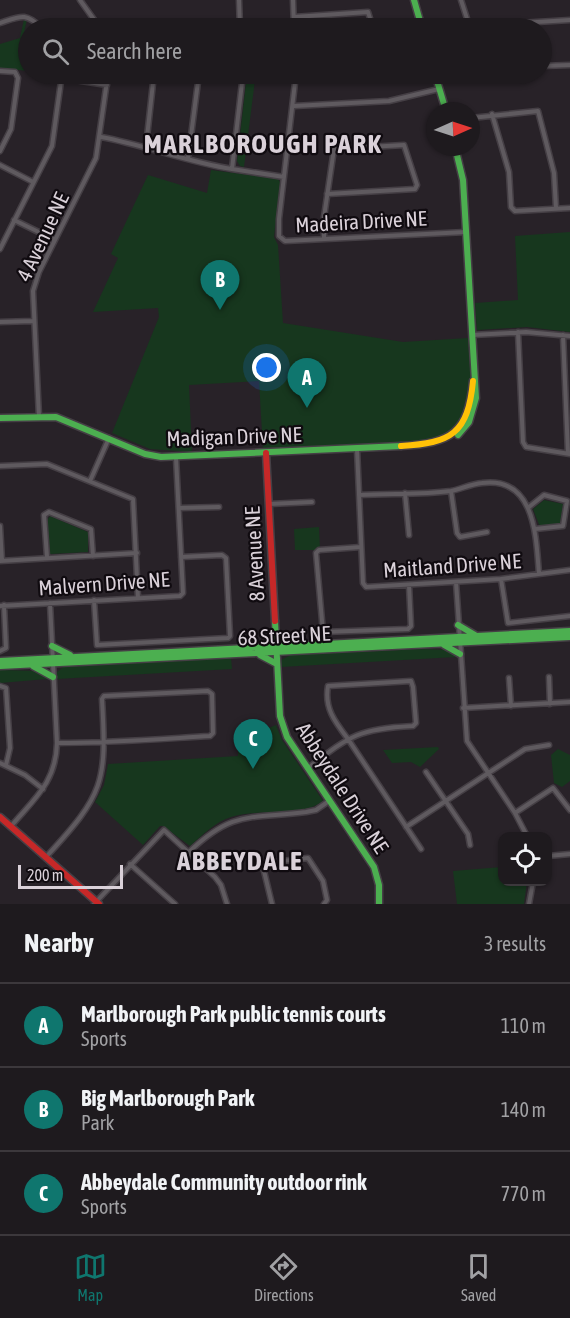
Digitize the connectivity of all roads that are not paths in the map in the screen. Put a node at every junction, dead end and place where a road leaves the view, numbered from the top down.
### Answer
1 (80, 0) edge
2 (238, 0) edge
3 (293, 0) edge
4 (415, 0) edge
5 (462, 0) edge
6 (294, 17) joint
7 (31, 18) edge
8 (93, 18) edge
9 (239, 18) edge
10 (370, 18) edge
11 (420, 18) edge
12 (467, 18) edge
13 (570, 20) edge
14 (552, 21) edge
15 (0, 23) edge
16 (570, 65) edge
17 (552, 66) edge
18 (0, 71) edge
19 (61, 84) edge
20 (102, 84) edge
21 (153, 84) edge
22 (198, 84) edge
23 (242, 84) edge
24 (295, 84) edge
25 (438, 84) edge
26 (107, 85) joint
27 (439, 89) junction
28 (443, 102) edge
29 (294, 106) junction
30 (492, 114) junction
31 (480, 116) edge
32 (101, 137) junction
33 (146, 146) junction
34 (0, 150) edge
35 (457, 156) edge
36 (188, 159) junction
37 (0, 165) edge
38 (232, 169) junction
39 (284, 177) junction
40 (33, 183) junction
41 (327, 194) junction
42 (556, 208) junction
43 (570, 208) edge
44 (15, 220) junction
45 (466, 232) junction
46 (324, 238) junction
47 (55, 240) junction
48 (0, 249) edge
49 (33, 321) junction
50 (0, 322) edge
51 (518, 332) junction
52 (471, 335) junction
53 (563, 335) junction
54 (570, 336) edge
55 (39, 417) junction
56 (0, 418) edge
57 (109, 438) junction
58 (357, 449) junction
59 (266, 453) junction
60 (569, 453) edge
61 (176, 458) junction
62 (0, 466) edge
63 (90, 481) junction
64 (451, 490) junction
65 (405, 493) junction
66 (359, 495) junction
67 (312, 502) dead end
68 (269, 504) junction
69 (219, 507) dead end
70 (529, 507) junction
71 (179, 508) junction
72 (0, 526) edge
73 (535, 529) junction
74 (487, 532) dead end
75 (409, 535) dead end
76 (361, 548) junction
77 (136, 553) junction
78 (93, 556) junction
79 (46, 557) junction
80 (181, 557) junction
81 (1, 561) edge
82 (570, 570) edge
83 (539, 574) junction
84 (501, 579) junction
85 (456, 582) junction
86 (409, 585) junction
87 (138, 598) junction
88 (94, 600) junction
89 (50, 603) junction
90 (2, 605) edge
91 (570, 616) edge
92 (458, 625) junction
93 (570, 632) edge
94 (276, 634) junction
95 (480, 636) junction
96 (570, 638) edge
97 (459, 640) junction
98 (442, 645) junction
99 (52, 646) junction
100 (296, 646) junction
101 (276, 650) junction
102 (0, 651) edge
103 (257, 654) junction
104 (460, 654) junction
105 (74, 656) junction
106 (0, 660) edge
107 (53, 660) junction
108 (277, 664) junction
109 (28, 665) junction
110 (0, 666) edge
111 (54, 677) junction
112 (549, 677) dead end
113 (509, 678) dead end
114 (0, 686) edge
115 (570, 702) edge
116 (550, 704) junction
117 (511, 706) junction
118 (463, 708) junction
119 (348, 739) junction
120 (104, 741) junction
121 (57, 743) junction
122 (549, 745) dead end
123 (0, 763) edge
124 (6, 765) junction
125 (308, 768) junction
126 (426, 772) dead end
127 (488, 773) junction
128 (43, 789) junction
129 (329, 801) junction
130 (445, 801) junction
131 (570, 810) edge
132 (515, 813) junction
133 (0, 817) edge
134 (12, 825) junction
135 (406, 827) junction
136 (524, 832) edge
137 (470, 844) dead end
138 (421, 849) dead end
139 (189, 852) junction
140 (570, 854) edge
141 (552, 856) edge
142 (46, 857) junction
143 (130, 864) junction
144 (532, 886) edge
145 (96, 903) edge
146 (175, 904) edge
147 (227, 904) edge
148 (272, 904) edge
149 (324, 904) edge
150 (378, 904) edge
151 (529, 904) edge

1 - 8 street
2 - 9 street
3 - 6 street
4 - 11 street
5 - 12 street
6 - 10 street
7 - 15 street
13 - 14 street
16 - 17 street
18 - 34 street
19 - 40 street
20 - 26 street
21 - 33 street
22 - 36 street
23 - 38 street
24 - 29 street, Madeira Drive NE
25 - 27 street
26 - 32 street, 4 Avenue NE
27 - 28 street
27 - 29 street
29 - 39 street, Madeira Drive NE
30 - 31 street
30 - 42 street
30 - 42 street
32 - 33 street
32 - 47 street, 4 Avenue NE
33 - 36 street
35 - 45 street, Madigan Drive NE
36 - 38 street
37 - 40 street
38 - 39 street
39 - 46 street, Madeira Drive NE
40 - 44 street
41 - 41 street
41 - 46 street
42 - 43 street
44 - 47 street
44 - 48 street
45 - 46 street, Madeira Drive NE
45 - 52 street, Madigan Drive NE
47 - 49 street, 4 Avenue NE
49 - 50 street
49 - 55 street, 4 Avenue NE
51 - 52 street
51 - 53 street
51 - 60 street
52 - 58 street, Madigan Drive NE
53 - 54 street
53 - 60 street
55 - 56 street, Madigan Drive NE
55 - 57 street, Madigan Drive NE
57 - 61 street, Madigan Drive NE
57 - 63 street
58 - 59 street, Madigan Drive NE
58 - 66 street, Maitland Drive NE
59 - 61 street, Madigan Drive NE
59 - 68 street, 8 Avenue NE
61 - 71 street, Malvern Drive NE
62 - 63 street
63 - 77 street
64 - 65 street
64 - 70 street
64 - 74 street
65 - 66 street
65 - 75 street
66 - 76 street, Maitland Drive NE
67 - 68 street
68 - 94 street, 8 Avenue NE
69 - 71 street
70 - 73 street
70 - 73 street
71 - 80 street, Malvern Drive NE
72 - 81 street
73 - 83 street
76 - 86 street, Maitland Drive NE
76 - 86 street
77 - 78 street
77 - 87 street
78 - 79 street
78 - 79 street
79 - 81 street
80 - 87 street, Malvern Drive NE
80 - 88 street
82 - 83 street, Maitland Drive NE
83 - 84 street, Maitland Drive NE
84 - 85 street, Maitland Drive NE
84 - 91 street
85 - 86 street, Maitland Drive NE
85 - 92 street
87 - 88 street, Malvern Drive NE
88 - 89 street, Malvern Drive NE
89 - 90 street, Malvern Drive NE
89 - 99 street
90 - 102 street
92 - 95 street
92 - 97 street
93 - 95 street, 68 Street NE
94 - 100 street
94 - 101 street, 8 Avenue NE
95 - 97 street, 68 Street NE
96 - 97 street, 68 Street NE
97 - 98 street, 68 Street NE
97 - 100 street, 68 Street NE
97 - 104 street
98 - 101 street, 68 Street NE
98 - 104 street
99 - 105 street
99 - 107 street
100 - 101 street, 68 Street NE
101 - 103 street, 68 Street NE
101 - 105 street, 68 Street NE
101 - 108 street, Abbeydale Drive NE
103 - 107 street, 68 Street NE
103 - 108 street
104 - 118 street
105 - 107 street, 68 Street NE
106 - 107 street, 68 Street NE
107 - 109 street, 68 Street NE
107 - 111 street
108 - 125 street, Abbeydale Drive NE
109 - 110 street, 68 Street NE
109 - 111 street
111 - 121 street
112 - 116 street
113 - 117 street
114 - 124 street
115 - 116 street
116 - 117 street
117 - 118 street
118 - 127 street
119 - 119 street
119 - 125 street
119 - 135 street
120 - 120 street
120 - 121 street
120 - 142 street
121 - 128 street
122 - 127 street
123 - 124 street
124 - 128 street
125 - 129 street, Abbeydale Drive NE
126 - 130 street
127 - 130 street
127 - 132 street
128 - 134 street
129 - 139 street
129 - 150 street, Abbeydale Drive NE
130 - 135 street
130 - 137 street
131 - 132 street
132 - 136 street
133 - 134 street
134 - 142 street
135 - 138 street
139 - 143 street
139 - 147 street
140 - 141 street
142 - 145 street
143 - 145 street
143 - 146 street
144 - 151 street
148 - 149 street

